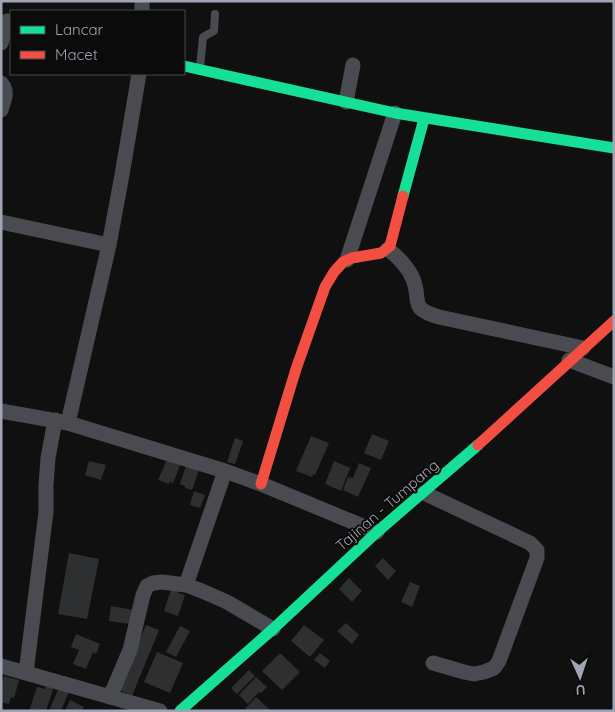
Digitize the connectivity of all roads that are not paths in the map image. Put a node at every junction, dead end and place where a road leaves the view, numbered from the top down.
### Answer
1 (216, 14) dead end
2 (7, 21) dead end
3 (1, 43) edge
4 (353, 65) dead end
5 (185, 66) edge
6 (200, 69) junction
7 (140, 75) edge
8 (1, 83) edge
9 (346, 102) junction
10 (1, 110) edge
11 (395, 113) junction
12 (424, 119) junction
13 (614, 148) edge
14 (1, 222) edge
15 (108, 245) junction
16 (388, 249) junction
17 (347, 260) junction
18 (614, 321) edge
19 (583, 348) junction
20 (569, 360) junction
21 (614, 377) edge
22 (1, 411) edge
23 (61, 421) junction
24 (225, 471) junction
25 (261, 484) junction
26 (424, 493) junction
27 (378, 532) junction
28 (186, 585) junction
29 (273, 629) junction
30 (433, 663) dead end
31 (1, 666) edge
32 (26, 673) junction
33 (110, 697) junction
34 (160, 711) edge
35 (180, 711) edge

1 - 6 lane
2 - 3 street
4 - 9 street
5 - 6 street
6 - 9 street
7 - 15 street
8 - 10 street
9 - 11 street
11 - 12 street
11 - 17 street
12 - 13 street
12 - 16 street
14 - 15 street
15 - 23 street
16 - 17 street
16 - 19 street
17 - 25 street
18 - 19 street, Tajinan - Tumpang
19 - 20 street, Tajinan - Tumpang
20 - 21 street
20 - 26 street, Tajinan - Tumpang
22 - 23 street
23 - 24 street
23 - 32 street
24 - 25 street
24 - 28 street
25 - 27 street
26 - 27 street, Tajinan - Tumpang
26 - 30 street
27 - 29 street, Tajinan - Tumpang
28 - 29 street
28 - 33 street
29 - 35 street, Tajinan - Tumpang
31 - 32 street
32 - 33 street
33 - 34 street

